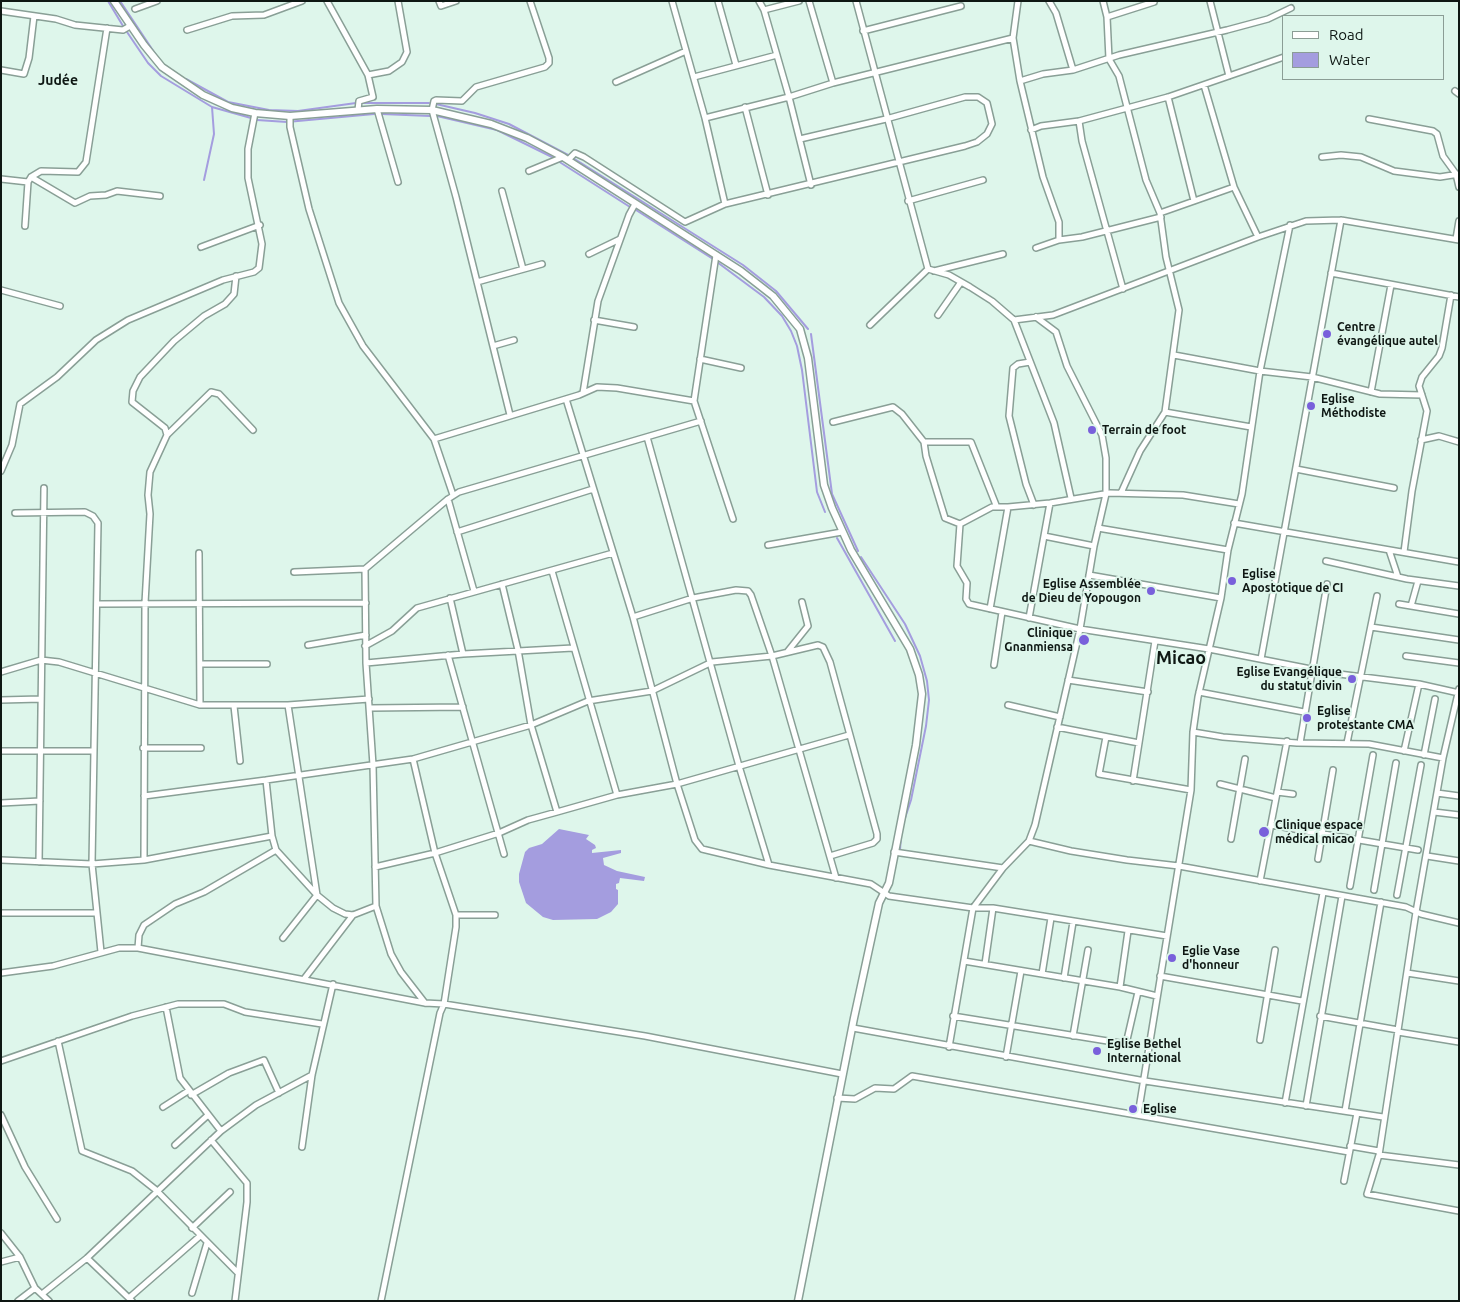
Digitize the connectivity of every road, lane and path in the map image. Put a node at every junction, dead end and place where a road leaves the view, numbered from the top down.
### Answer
1 (114, 1) edge
2 (157, 1) edge
3 (302, 1) edge
4 (327, 1) edge
5 (398, 1) edge
6 (440, 1) edge
7 (456, 1) edge
8 (530, 1) edge
9 (672, 1) edge
10 (718, 1) edge
11 (759, 1) edge
12 (799, 1) edge
13 (809, 1) edge
14 (856, 1) edge
15 (1018, 1) edge
16 (1049, 1) edge
17 (1103, 1) edge
18 (1210, 1) edge
19 (1154, 2) edge
20 (961, 6) dead end
21 (1291, 8) dead end
22 (135, 9) dead end
23 (764, 10) junction
24 (1, 11) edge
25 (34, 16) junction
26 (1107, 17) junction
27 (130, 26) junction
28 (107, 28) junction
29 (187, 30) dead end
30 (863, 31) junction
31 (1217, 32) junction
32 (1013, 38) junction
33 (686, 51) junction
34 (777, 55) junction
35 (1282, 58) edge
36 (1109, 59) junction
37 (736, 65) junction
38 (1, 70) edge
39 (1073, 70) junction
40 (875, 73) junction
41 (368, 75) junction
42 (1229, 76) junction
43 (694, 78) junction
44 (1020, 81) junction
45 (616, 82) dead end
46 (833, 83) junction
47 (1204, 85) junction
48 (789, 96) junction
49 (1168, 96) junction
50 (745, 107) junction
51 (1128, 107) junction
52 (377, 109) junction
53 (358, 110) junction
54 (432, 110) junction
55 (255, 113) junction
56 (290, 116) junction
57 (706, 118) junction
58 (886, 119) junction
59 (1369, 119) dead end
60 (1079, 121) junction
61 (1031, 130) junction
62 (800, 139) junction
63 (1322, 157) dead end
64 (565, 159) junction
65 (898, 162) junction
66 (530, 171) dead end
67 (1458, 174) edge
68 (1, 179) edge
69 (30, 179) junction
70 (983, 180) dead end
71 (398, 182) dead end
72 (811, 184) junction
73 (1234, 187) junction
74 (1459, 187) edge
75 (502, 191) dead end
76 (768, 195) junction
77 (160, 196) dead end
78 (908, 201) junction
79 (1194, 201) junction
80 (636, 204) junction
81 (725, 204) junction
82 (1160, 215) junction
83 (1341, 220) junction
84 (1459, 221) edge
85 (260, 225) junction
86 (1290, 225) junction
87 (25, 226) dead end
88 (1106, 229) junction
89 (1258, 237) junction
90 (620, 239) junction
91 (1059, 240) junction
92 (1458, 240) edge
93 (201, 247) dead end
94 (1036, 248) dead end
95 (589, 254) dead end
96 (1003, 254) dead end
97 (716, 255) junction
98 (542, 264) dead end
99 (523, 269) junction
100 (931, 270) junction
101 (1170, 271) junction
102 (1331, 273) junction
103 (236, 276) junction
104 (476, 282) junction
105 (961, 282) junction
106 (1391, 285) junction
107 (1, 290) edge
108 (1123, 290) junction
109 (1451, 295) junction
110 (1459, 297) edge
111 (60, 306) dead end
112 (938, 315) dead end
113 (1036, 318) junction
114 (594, 320) junction
115 (1014, 320) junction
116 (870, 325) dead end
117 (634, 327) dead end
118 (514, 340) dead end
119 (493, 346) junction
120 (1174, 355) junction
121 (700, 359) junction
122 (1030, 362) junction
123 (741, 368) dead end
124 (1260, 371) junction
125 (1312, 377) junction
126 (1371, 392) junction
127 (583, 393) junction
128 (1422, 395) junction
129 (566, 399) junction
130 (694, 401) junction
131 (1165, 412) junction
132 (510, 415) junction
133 (701, 421) junction
134 (833, 422) dead end
135 (1250, 427) junction
136 (253, 430) dead end
137 (167, 435) junction
138 (647, 437) junction
139 (434, 439) junction
140 (1422, 440) junction
141 (924, 442) junction
142 (1459, 442) edge
143 (582, 454) junction
144 (1296, 469) junction
145 (1, 471) edge
146 (44, 488) dead end
147 (1394, 488) dead end
148 (593, 489) junction
149 (1121, 493) junction
150 (1106, 494) junction
151 (453, 495) junction
152 (1071, 498) junction
153 (448, 499) junction
154 (1050, 503) junction
155 (1239, 504) junction
156 (1034, 505) junction
157 (996, 506) junction
158 (1008, 507) junction
159 (44, 511) junction
160 (15, 513) dead end
161 (733, 519) dead end
162 (1234, 523) junction
163 (960, 524) junction
164 (1098, 528) junction
165 (458, 532) junction
166 (842, 532) junction
167 (1284, 532) junction
168 (1044, 536) junction
169 (768, 545) dead end
170 (1094, 546) junction
171 (1228, 550) junction
172 (1389, 550) junction
173 (1404, 552) junction
174 (199, 553) dead end
175 (613, 553) junction
176 (1326, 561) dead end
177 (1459, 562) edge
178 (365, 569) junction
179 (552, 571) junction
180 (294, 572) dead end
181 (1089, 575) junction
182 (1398, 577) junction
183 (1418, 581) junction
184 (502, 584) junction
185 (1327, 584) dead end
186 (1459, 586) edge
187 (474, 591) junction
188 (1377, 596) dead end
189 (450, 598) junction
190 (693, 598) junction
191 (1221, 598) junction
192 (802, 602) dead end
193 (145, 603) junction
194 (199, 603) junction
195 (366, 603) junction
196 (97, 604) junction
197 (1399, 604) dead end
198 (1411, 606) junction
199 (990, 609) junction
200 (1002, 612) junction
201 (1459, 614) edge
202 (632, 617) junction
203 (1029, 618) junction
204 (1371, 627) junction
205 (1080, 629) junction
206 (366, 635) junction
207 (1459, 640) edge
208 (1155, 641) junction
209 (308, 645) dead end
210 (365, 646) junction
211 (573, 648) junction
212 (1209, 649) junction
213 (518, 650) junction
214 (788, 652) junction
215 (463, 654) junction
216 (448, 655) junction
217 (772, 656) junction
218 (1406, 656) dead end
219 (1261, 659) junction
220 (41, 660) junction
221 (712, 662) junction
222 (366, 663) junction
223 (200, 664) junction
224 (267, 664) dead end
225 (1459, 664) edge
226 (994, 665) dead end
227 (1312, 669) junction
228 (1, 672) edge
229 (95, 672) junction
230 (1362, 675) junction
231 (1068, 680) junction
232 (1419, 684) junction
233 (144, 689) junction
234 (1459, 689) edge
235 (652, 691) junction
236 (1148, 692) junction
237 (1199, 692) junction
238 (1458, 693) edge
239 (1435, 698) dead end
240 (41, 699) junction
241 (369, 699) junction
242 (1, 700) edge
243 (588, 700) junction
244 (200, 705) junction
245 (288, 705) junction
246 (1008, 705) dead end
247 (234, 706) junction
248 (463, 707) junction
249 (370, 708) junction
250 (1304, 712) junction
251 (1060, 716) junction
252 (531, 725) junction
253 (1057, 728) junction
254 (1193, 732) junction
255 (849, 735) junction
256 (1106, 737) junction
257 (474, 740) junction
258 (1287, 741) junction
259 (1139, 743) junction
260 (1300, 743) junction
261 (1347, 743) junction
262 (143, 748) junction
263 (201, 748) dead end
264 (799, 748) junction
265 (41, 750) junction
266 (1, 751) edge
267 (94, 751) junction
268 (1404, 751) junction
269 (1373, 755) dead end
270 (1424, 755) junction
271 (1443, 758) junction
272 (413, 759) junction
273 (1245, 759) dead end
274 (240, 761) dead end
275 (1396, 763) dead end
276 (373, 764) junction
277 (1421, 765) dead end
278 (739, 766) junction
279 (1333, 770) dead end
280 (298, 775) junction
281 (266, 780) junction
282 (1133, 781) junction
283 (678, 784) junction
284 (1220, 784) dead end
285 (1191, 790) junction
286 (1239, 790) junction
287 (1293, 794) dead end
288 (1437, 794) junction
289 (618, 795) junction
290 (1277, 795) junction
291 (144, 796) junction
292 (1459, 796) edge
293 (40, 801) junction
294 (1, 803) edge
295 (557, 812) junction
296 (1434, 812) junction
297 (1459, 814) edge
298 (1271, 824) junction
299 (499, 834) junction
300 (1324, 834) junction
301 (272, 836) junction
302 (1230, 839) dead end
303 (1360, 840) junction
304 (1029, 841) junction
305 (1382, 844) junction
306 (1407, 848) junction
307 (276, 850) junction
308 (1418, 850) dead end
309 (894, 852) junction
310 (435, 853) junction
311 (504, 854) dead end
312 (830, 856) junction
313 (1427, 856) junction
314 (1318, 859) dead end
315 (1, 860) edge
316 (144, 860) junction
317 (1459, 861) edge
318 (39, 862) junction
319 (92, 864) junction
320 (769, 865) junction
321 (1180, 866) junction
322 (375, 867) junction
323 (1004, 868) junction
324 (836, 878) junction
325 (1260, 881) junction
326 (1350, 886) dead end
327 (1374, 890) dead end
328 (884, 892) junction
329 (1323, 893) junction
330 (317, 895) junction
331 (1397, 895) dead end
332 (1342, 896) junction
333 (1381, 902) junction
334 (376, 906) junction
335 (973, 908) junction
336 (993, 908) junction
337 (1416, 912) junction
338 (1, 913) edge
339 (96, 913) junction
340 (353, 915) junction
341 (456, 915) junction
342 (495, 915) dead end
343 (1051, 918) junction
344 (1073, 922) junction
345 (1459, 923) edge
346 (1128, 932) junction
347 (1166, 936) junction
348 (283, 938) dead end
349 (138, 948) junction
350 (1088, 950) dead end
351 (1275, 950) dead end
352 (101, 952) junction
353 (964, 961) junction
354 (986, 964) junction
355 (1021, 971) junction
356 (1, 973) edge
357 (1407, 973) junction
358 (1042, 974) junction
359 (1160, 976) junction
360 (304, 978) junction
361 (1064, 978) junction
362 (1082, 981) junction
363 (1459, 981) edge
364 (332, 984) junction
365 (1120, 987) junction
366 (1138, 992) junction
367 (1268, 994) junction
368 (1158, 996) junction
369 (1302, 1001) junction
370 (425, 1003) junction
371 (444, 1004) junction
372 (166, 1007) junction
373 (954, 1016) junction
374 (1320, 1016) junction
375 (1360, 1023) junction
376 (322, 1024) junction
377 (1011, 1025) junction
378 (853, 1028) junction
379 (1398, 1031) junction
380 (1073, 1036) junction
381 (1260, 1040) dead end
382 (58, 1041) junction
383 (1459, 1042) edge
384 (949, 1047) junction
385 (1006, 1057) junction
386 (1, 1061) edge
387 (842, 1074) junction
388 (312, 1076) junction
389 (1145, 1081) junction
390 (190, 1093) junction
391 (278, 1093) junction
392 (837, 1098) junction
393 (1285, 1103) junction
394 (163, 1106) dead end
395 (1306, 1106) junction
396 (1345, 1111) junction
397 (1358, 1113) junction
398 (1, 1115) edge
399 (208, 1115) junction
400 (1138, 1115) junction
401 (1383, 1117) junction
402 (221, 1131) junction
403 (211, 1140) junction
404 (174, 1145) dead end
405 (1350, 1146) junction
406 (302, 1147) dead end
407 (1349, 1152) junction
408 (1379, 1153) junction
409 (1459, 1165) edge
410 (1344, 1181) dead end
411 (156, 1190) junction
412 (230, 1192) dead end
413 (1459, 1211) edge
414 (57, 1219) dead end
415 (192, 1228) junction
416 (1, 1233) edge
417 (200, 1236) junction
418 (207, 1243) junction
419 (20, 1257) junction
420 (88, 1258) junction
421 (1, 1262) edge
422 (237, 1272) junction
423 (35, 1288) junction
424 (192, 1293) dead end
425 (42, 1294) junction
426 (131, 1299) edge
427 (18, 1301) edge
428 (49, 1301) edge
429 (235, 1301) edge
430 (381, 1301) edge
431 (798, 1301) edge

1 - 27 street
2 - 22 street
3 - 29 street
4 - 41 street
5 - 41 street
6 - 7 street
8 - 54 street
9 - 33 street
10 - 37 street
11 - 23 street
12 - 23 street
13 - 46 street
14 - 30 street
15 - 32 street
16 - 39 street
17 - 26 street
18 - 31 street
19 - 26 street
20 - 30 street
21 - 31 street
23 - 34 street
24 - 25 street
25 - 28 street
25 - 38 street
26 - 36 street
27 - 28 street
27 - 55 street
28 - 69 street
30 - 40 street
31 - 36 street
31 - 42 street
32 - 40 street
32 - 44 street
33 - 43 street
33 - 45 street
34 - 37 street
34 - 48 street
35 - 42 street
36 - 39 street
36 - 51 street
37 - 43 street
39 - 44 street
40 - 46 street
40 - 58 street
41 - 53 street
42 - 47 street
43 - 57 street
44 - 61 street
46 - 48 street
47 - 49 street
47 - 73 street
48 - 50 street
48 - 62 street
49 - 51 street
49 - 79 street
50 - 57 street
50 - 76 street
51 - 60 street
51 - 82 street
52 - 53 street
52 - 54 street
52 - 71 street
53 - 56 street
54 - 64 street
54 - 104 street
55 - 56 street
55 - 85 street
56 - 139 street
57 - 81 street
58 - 62 street
58 - 65 street
58 - 65 street
59 - 67 street
60 - 61 street
60 - 88 street
61 - 91 street
62 - 72 street
63 - 67 street
64 - 66 street
64 - 80 street
64 - 81 street
65 - 72 street
65 - 78 street
67 - 74 street
68 - 69 street
69 - 77 street
69 - 87 street
70 - 78 street
72 - 76 street
73 - 79 street
73 - 89 street
75 - 99 street
76 - 81 street
78 - 100 street
79 - 82 street
80 - 90 street
80 - 97 street
82 - 88 street
82 - 101 street
83 - 86 street
83 - 92 street
83 - 102 street
84 - 92 street
85 - 93 street
85 - 103 street
86 - 89 street
86 - 124 street
88 - 91 street
88 - 108 street
89 - 101 street
90 - 95 street
90 - 114 street
91 - 94 street
96 - 100 street
97 - 121 street
97 - 166 street
98 - 99 street
99 - 104 street
100 - 105 street
100 - 116 street
101 - 108 street
101 - 120 street
102 - 106 street
102 - 125 street
103 - 137 street
103 - 145 street
104 - 119 street
105 - 112 street
105 - 115 street
106 - 109 street
106 - 126 street
107 - 111 street
108 - 113 street
109 - 110 street
109 - 128 street
113 - 115 street
113 - 150 street
114 - 117 street
114 - 127 street
115 - 122 street
118 - 119 street
119 - 132 street
120 - 124 street
120 - 131 street
121 - 123 street
121 - 130 street
122 - 152 street
122 - 156 street
124 - 125 street
124 - 135 street
125 - 126 street
125 - 144 street
126 - 128 street
127 - 129 street
127 - 130 street
128 - 140 street
129 - 132 street
129 - 143 street
130 - 133 street
131 - 135 street
131 - 149 street
132 - 139 street
133 - 138 street
133 - 161 street
134 - 141 street
135 - 155 street
136 - 137 street
137 - 193 street
138 - 143 street
138 - 190 street
139 - 151 street
140 - 142 street
140 - 173 street
141 - 157 street
141 - 163 street
143 - 148 street
143 - 151 street
144 - 147 street
144 - 167 street
146 - 159 street
148 - 165 street
148 - 175 street
149 - 150 street
149 - 155 street
150 - 152 street
150 - 164 street
151 - 153 street
152 - 154 street
153 - 165 street
153 - 178 street
154 - 156 street
154 - 168 street
155 - 162 street
156 - 158 street
157 - 158 street
157 - 163 street
158 - 199 street
159 - 160 street
159 - 196 street
159 - 220 street
162 - 167 street
162 - 171 street
163 - 199 street
164 - 170 street
164 - 171 street
165 - 187 street
166 - 169 street
166 - 309 street
167 - 172 street
167 - 219 street
168 - 170 street
168 - 203 street
170 - 181 street
171 - 191 street
172 - 173 street
172 - 182 street
173 - 177 street
174 - 194 street
175 - 179 street
175 - 202 street
176 - 182 street
178 - 180 street
178 - 195 street
179 - 184 street
179 - 211 street
181 - 191 street
181 - 205 street
182 - 183 street
183 - 186 street
183 - 198 street
184 - 187 street
184 - 213 street
185 - 227 street
187 - 189 street
188 - 204 street
189 - 210 street
189 - 215 street
190 - 202 street
190 - 217 street
190 - 221 street
191 - 212 street
192 - 214 street
193 - 194 street
193 - 196 street
193 - 233 street
194 - 195 street
194 - 223 street
195 - 206 street
196 - 229 street
197 - 198 street
198 - 201 street
199 - 200 street
200 - 203 street
200 - 226 street
202 - 235 street
203 - 205 street
204 - 207 street
204 - 230 street
205 - 208 street
205 - 231 street
206 - 209 street
206 - 210 street
208 - 212 street
208 - 236 street
210 - 222 street
211 - 213 street
211 - 243 street
212 - 219 street
212 - 237 street
213 - 215 street
213 - 252 street
214 - 217 street
214 - 255 street
215 - 216 street
216 - 222 street
216 - 248 street
217 - 221 street
217 - 264 street
218 - 225 street
219 - 227 street
220 - 228 street
220 - 229 street
220 - 240 street
221 - 235 street
221 - 278 street
222 - 241 street
223 - 224 street
223 - 244 street
227 - 230 street
227 - 250 street
229 - 233 street
229 - 267 street
230 - 232 street
230 - 261 street
231 - 236 street
231 - 251 street
232 - 238 street
232 - 268 street
233 - 244 street
233 - 262 street
234 - 238 street
235 - 243 street
235 - 283 street
236 - 259 street
237 - 250 street
237 - 254 street
238 - 271 street
239 - 270 street
240 - 242 street
240 - 265 street
241 - 245 street
241 - 249 street
243 - 252 street
243 - 289 street
244 - 247 street
245 - 247 street
245 - 280 street
246 - 251 street
247 - 274 street
248 - 249 street
248 - 257 street
249 - 276 street
250 - 260 street
251 - 253 street
252 - 257 street
252 - 295 street
253 - 256 street
253 - 304 street
254 - 258 street
254 - 285 street
255 - 264 street
255 - 312 street
256 - 259 street
256 - 282 street
257 - 272 street
257 - 299 street
258 - 260 street
258 - 290 street
259 - 282 street
260 - 261 street
261 - 268 street
262 - 263 street
262 - 291 street
264 - 278 street
264 - 312 street
265 - 266 street
265 - 267 street
265 - 293 street
267 - 319 street
268 - 270 street
269 - 303 street
270 - 271 street
271 - 288 street
272 - 276 street
272 - 310 street
273 - 286 street
275 - 305 street
276 - 280 street
276 - 322 street
277 - 306 street
278 - 283 street
278 - 320 street
279 - 300 street
280 - 281 street
280 - 330 street
281 - 291 street
281 - 301 street
282 - 285 street
283 - 289 street
283 - 320 street
284 - 286 street
285 - 321 street
286 - 290 street
286 - 302 street
287 - 290 street
288 - 292 street
288 - 296 street
289 - 295 street
290 - 298 street
291 - 316 street
293 - 294 street
293 - 318 street
295 - 299 street
296 - 297 street
296 - 313 street
298 - 300 street
298 - 325 street
299 - 310 street
299 - 311 street
300 - 303 street
300 - 314 street
301 - 307 street
301 - 316 street
303 - 305 street
303 - 326 street
304 - 321 street
304 - 323 street
305 - 306 street
305 - 327 street
306 - 308 street
306 - 331 street
307 - 330 street
307 - 349 street
309 - 323 street
309 - 328 street
310 - 322 street
310 - 341 street
312 - 324 street
313 - 317 street
313 - 337 street
315 - 318 street
316 - 319 street
318 - 319 street
319 - 339 street
320 - 324 street
321 - 325 street
321 - 347 street
322 - 334 street
323 - 335 street
324 - 328 street
325 - 329 street
328 - 335 street
328 - 378 street
329 - 332 street
329 - 369 street
330 - 340 street
330 - 348 street
332 - 333 street
332 - 374 street
333 - 337 street
333 - 375 street
334 - 340 street
334 - 370 street
335 - 336 street
335 - 353 street
336 - 343 street
336 - 354 street
337 - 345 street
337 - 357 street
338 - 339 street
339 - 352 street
340 - 360 street
341 - 342 street
341 - 371 street
343 - 344 street
343 - 358 street
344 - 346 street
344 - 361 street
346 - 347 street
346 - 365 street
347 - 359 street
349 - 352 street
349 - 360 street
350 - 362 street
351 - 367 street
352 - 356 street
353 - 354 street
353 - 373 street
354 - 355 street
355 - 358 street
355 - 377 street
357 - 363 street
357 - 379 street
358 - 361 street
359 - 367 street
359 - 368 street
360 - 364 street
361 - 362 street
362 - 365 street
362 - 380 street
364 - 370 street
364 - 376 street
365 - 366 street
366 - 368 street
366 - 380 street
367 - 369 street
367 - 381 street
368 - 389 street
369 - 393 street
370 - 371 street
371 - 387 street
371 - 430 street
372 - 376 street
372 - 382 street
372 - 390 street
373 - 377 street
373 - 384 street
374 - 375 street
374 - 395 street
375 - 379 street
375 - 396 street
376 - 388 street
377 - 380 street
377 - 385 street
378 - 384 street
378 - 387 street
379 - 383 street
379 - 401 street
382 - 386 street
382 - 411 street
384 - 385 street
385 - 389 street
387 - 392 street
388 - 391 street
388 - 406 street
389 - 393 street
389 - 400 street
390 - 391 street
390 - 394 street
390 - 399 street
391 - 402 street
392 - 400 street
392 - 431 street
393 - 395 street
395 - 396 street
396 - 397 street
397 - 401 street
397 - 405 street
398 - 414 street
399 - 402 street
399 - 404 street
400 - 407 street
401 - 408 street
402 - 403 street
403 - 411 street
403 - 422 street
405 - 407 street
405 - 408 street
407 - 410 street
408 - 409 street
408 - 413 street
411 - 415 street
411 - 420 street
412 - 415 street
415 - 417 street
416 - 419 street
417 - 418 street
417 - 426 street
418 - 422 street
418 - 424 street
419 - 421 street
419 - 423 street
420 - 425 street
420 - 426 street
422 - 429 street
423 - 425 street
423 - 427 street
425 - 428 street

